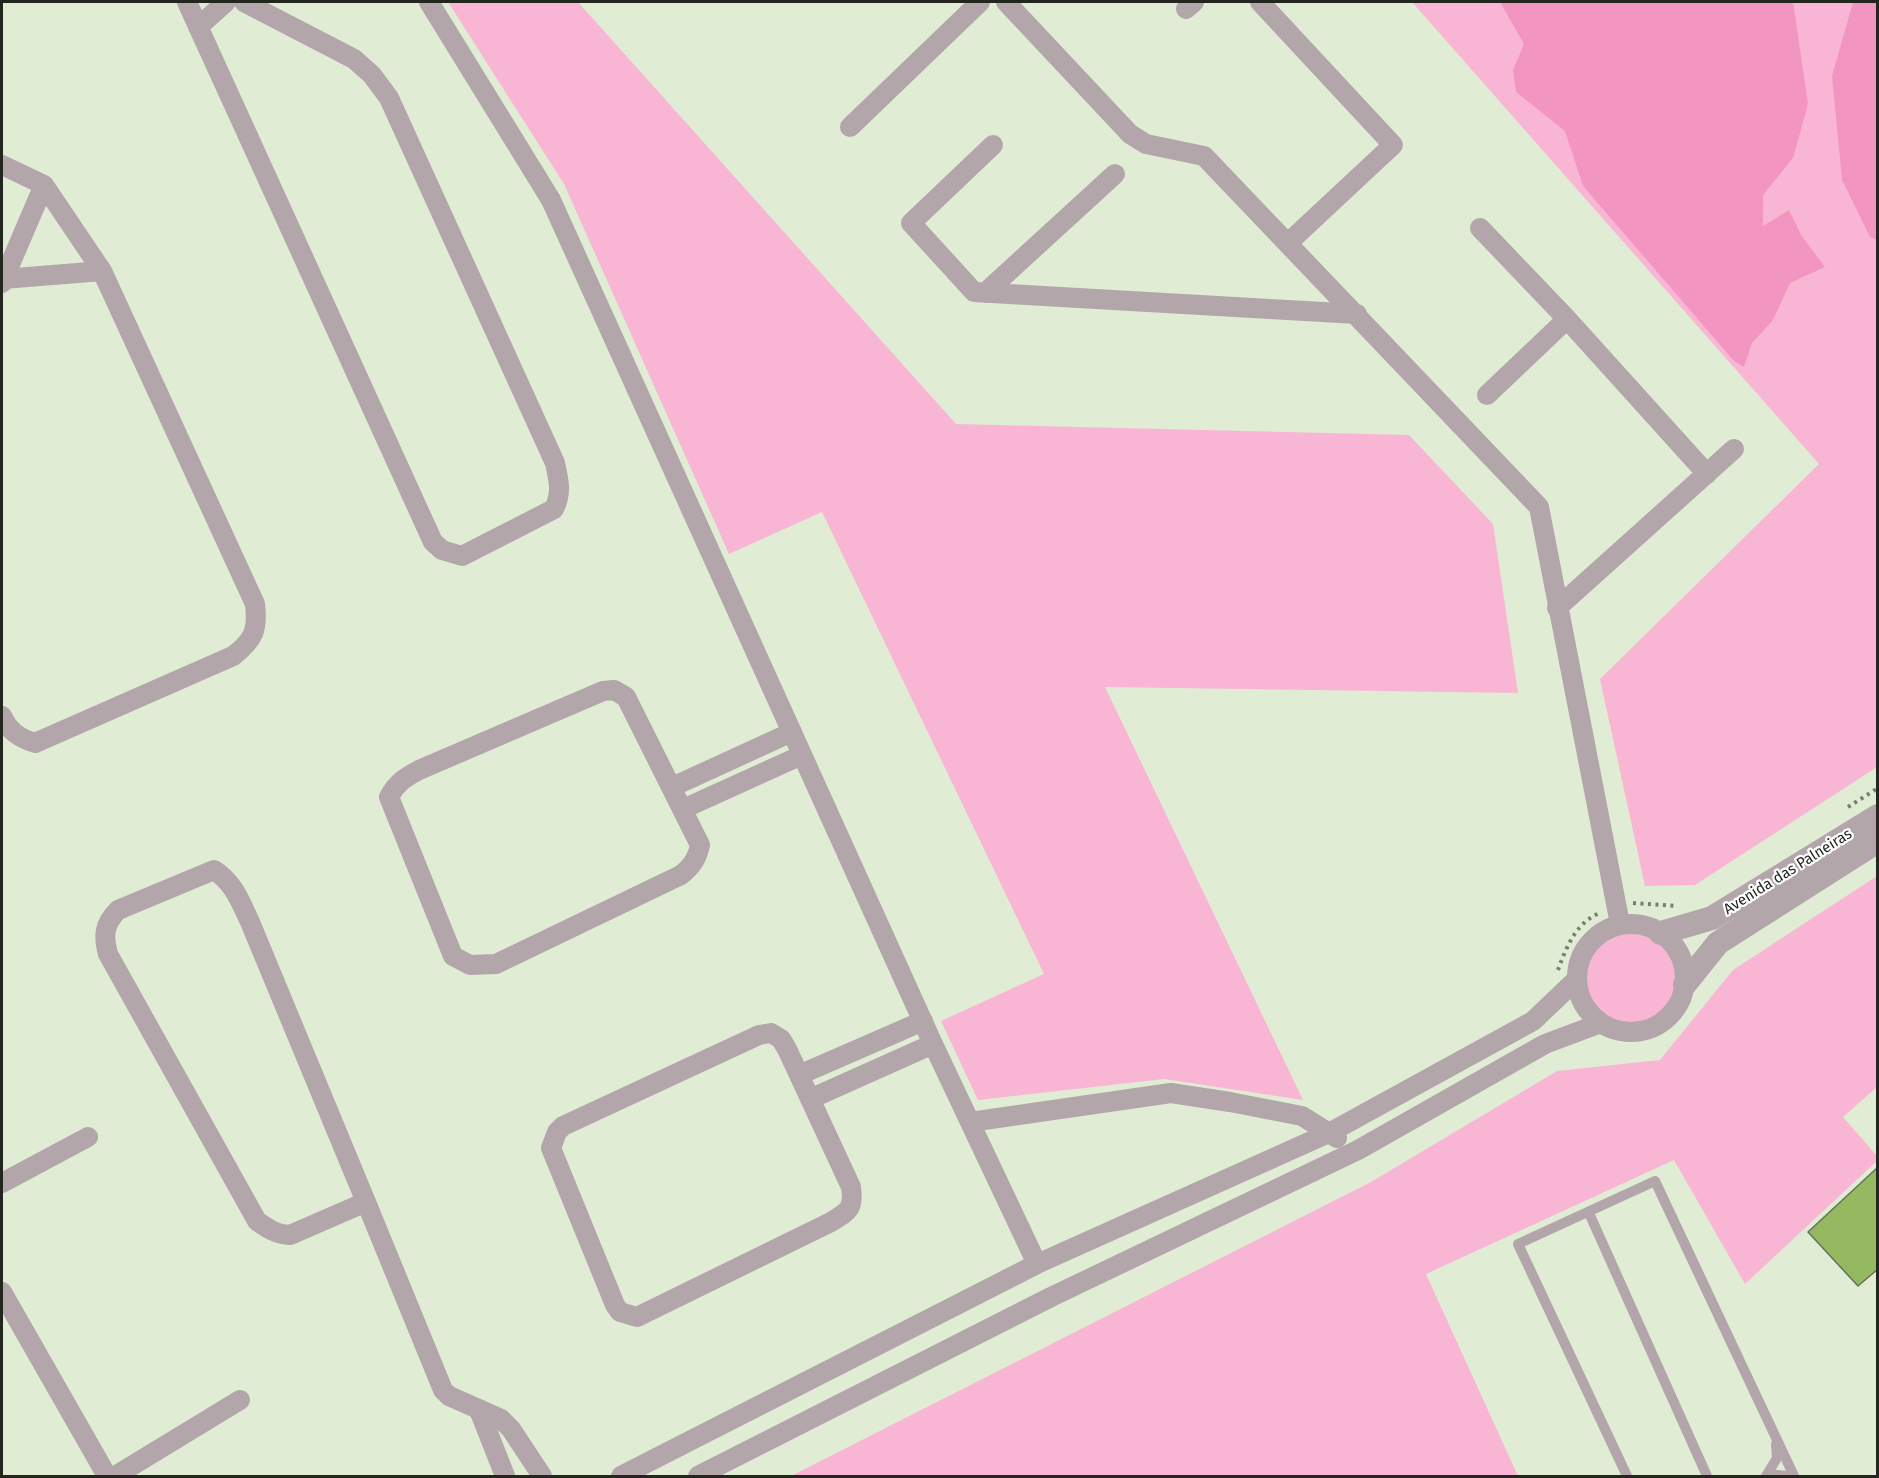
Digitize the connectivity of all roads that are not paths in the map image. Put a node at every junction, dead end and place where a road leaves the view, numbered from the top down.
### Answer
1 (187, 2) edge
2 (226, 2) edge
3 (244, 2) edge
4 (429, 2) edge
5 (980, 2) edge
6 (1006, 2) edge
7 (1260, 2) edge
8 (198, 27) junction
9 (850, 127) dead end
10 (993, 145) dead end
11 (2, 165) edge
12 (1115, 174) dead end
13 (44, 185) junction
14 (1480, 228) dead end
15 (1288, 243) junction
16 (102, 271) junction
17 (2, 281) edge
18 (985, 293) junction
19 (1357, 314) junction
20 (1567, 319) junction
21 (1487, 395) dead end
22 (1734, 449) dead end
23 (1707, 474) junction
24 (1557, 608) junction
25 (2, 716) edge
26 (792, 732) junction
27 (802, 755) junction
28 (672, 787) junction
29 (682, 809) junction
30 (1878, 816) edge
31 (1878, 841) edge
32 (1619, 915) junction
33 (1661, 933) junction
34 (1577, 979) junction
35 (1685, 984) junction
36 (923, 1021) junction
37 (1601, 1023) junction
38 (933, 1044) junction
39 (799, 1075) junction
40 (810, 1099) junction
41 (970, 1122) junction
42 (1329, 1133) junction
43 (88, 1137) dead end
44 (1358, 1150) junction
45 (2, 1184) edge
46 (366, 1202) junction
47 (1589, 1213) junction
48 (1037, 1264) junction
49 (2, 1292) edge
50 (240, 1400) dead end
51 (479, 1410) junction
52 (1775, 1441) junction
53 (1767, 1475) edge
54 (107, 1476) edge
55 (115, 1476) edge
56 (505, 1476) edge
57 (542, 1476) edge
58 (621, 1476) edge
59 (698, 1476) edge
60 (1627, 1476) edge
61 (1707, 1476) edge
62 (1787, 1476) edge
63 (1794, 1476) edge

1 - 8 street
2 - 8 street
3 - 8 street
4 - 26 street
5 - 9 street
6 - 15 street
7 - 15 street
10 - 18 street
11 - 13 street
12 - 18 street
13 - 16 street
13 - 17 street
14 - 20 street
15 - 19 street
16 - 17 street
16 - 25 street
18 - 19 street
19 - 24 street
20 - 21 street
20 - 23 street
22 - 23 street
23 - 24 street
24 - 32 street
26 - 27 street
26 - 28 street
27 - 29 street
27 - 36 street
28 - 29 street
28 - 29 street
30 - 33 street, Avenida das Palneiras
31 - 35 street, Avenida das Palneiras
32 - 33 street
32 - 34 street
33 - 35 street
34 - 37 street
34 - 42 street
35 - 37 street
36 - 38 street
36 - 39 street
37 - 44 street
38 - 40 street
38 - 41 street
39 - 40 street
39 - 40 street
41 - 42 street
41 - 48 street
42 - 44 street
42 - 48 street
43 - 45 street
44 - 59 street
46 - 46 street
46 - 51 street
47 - 52 lane
47 - 60 lane
47 - 61 lane
48 - 58 street
49 - 54 street
50 - 55 street
51 - 56 street
51 - 57 street
52 - 53 lane
52 - 63 lane
53 - 62 lane

